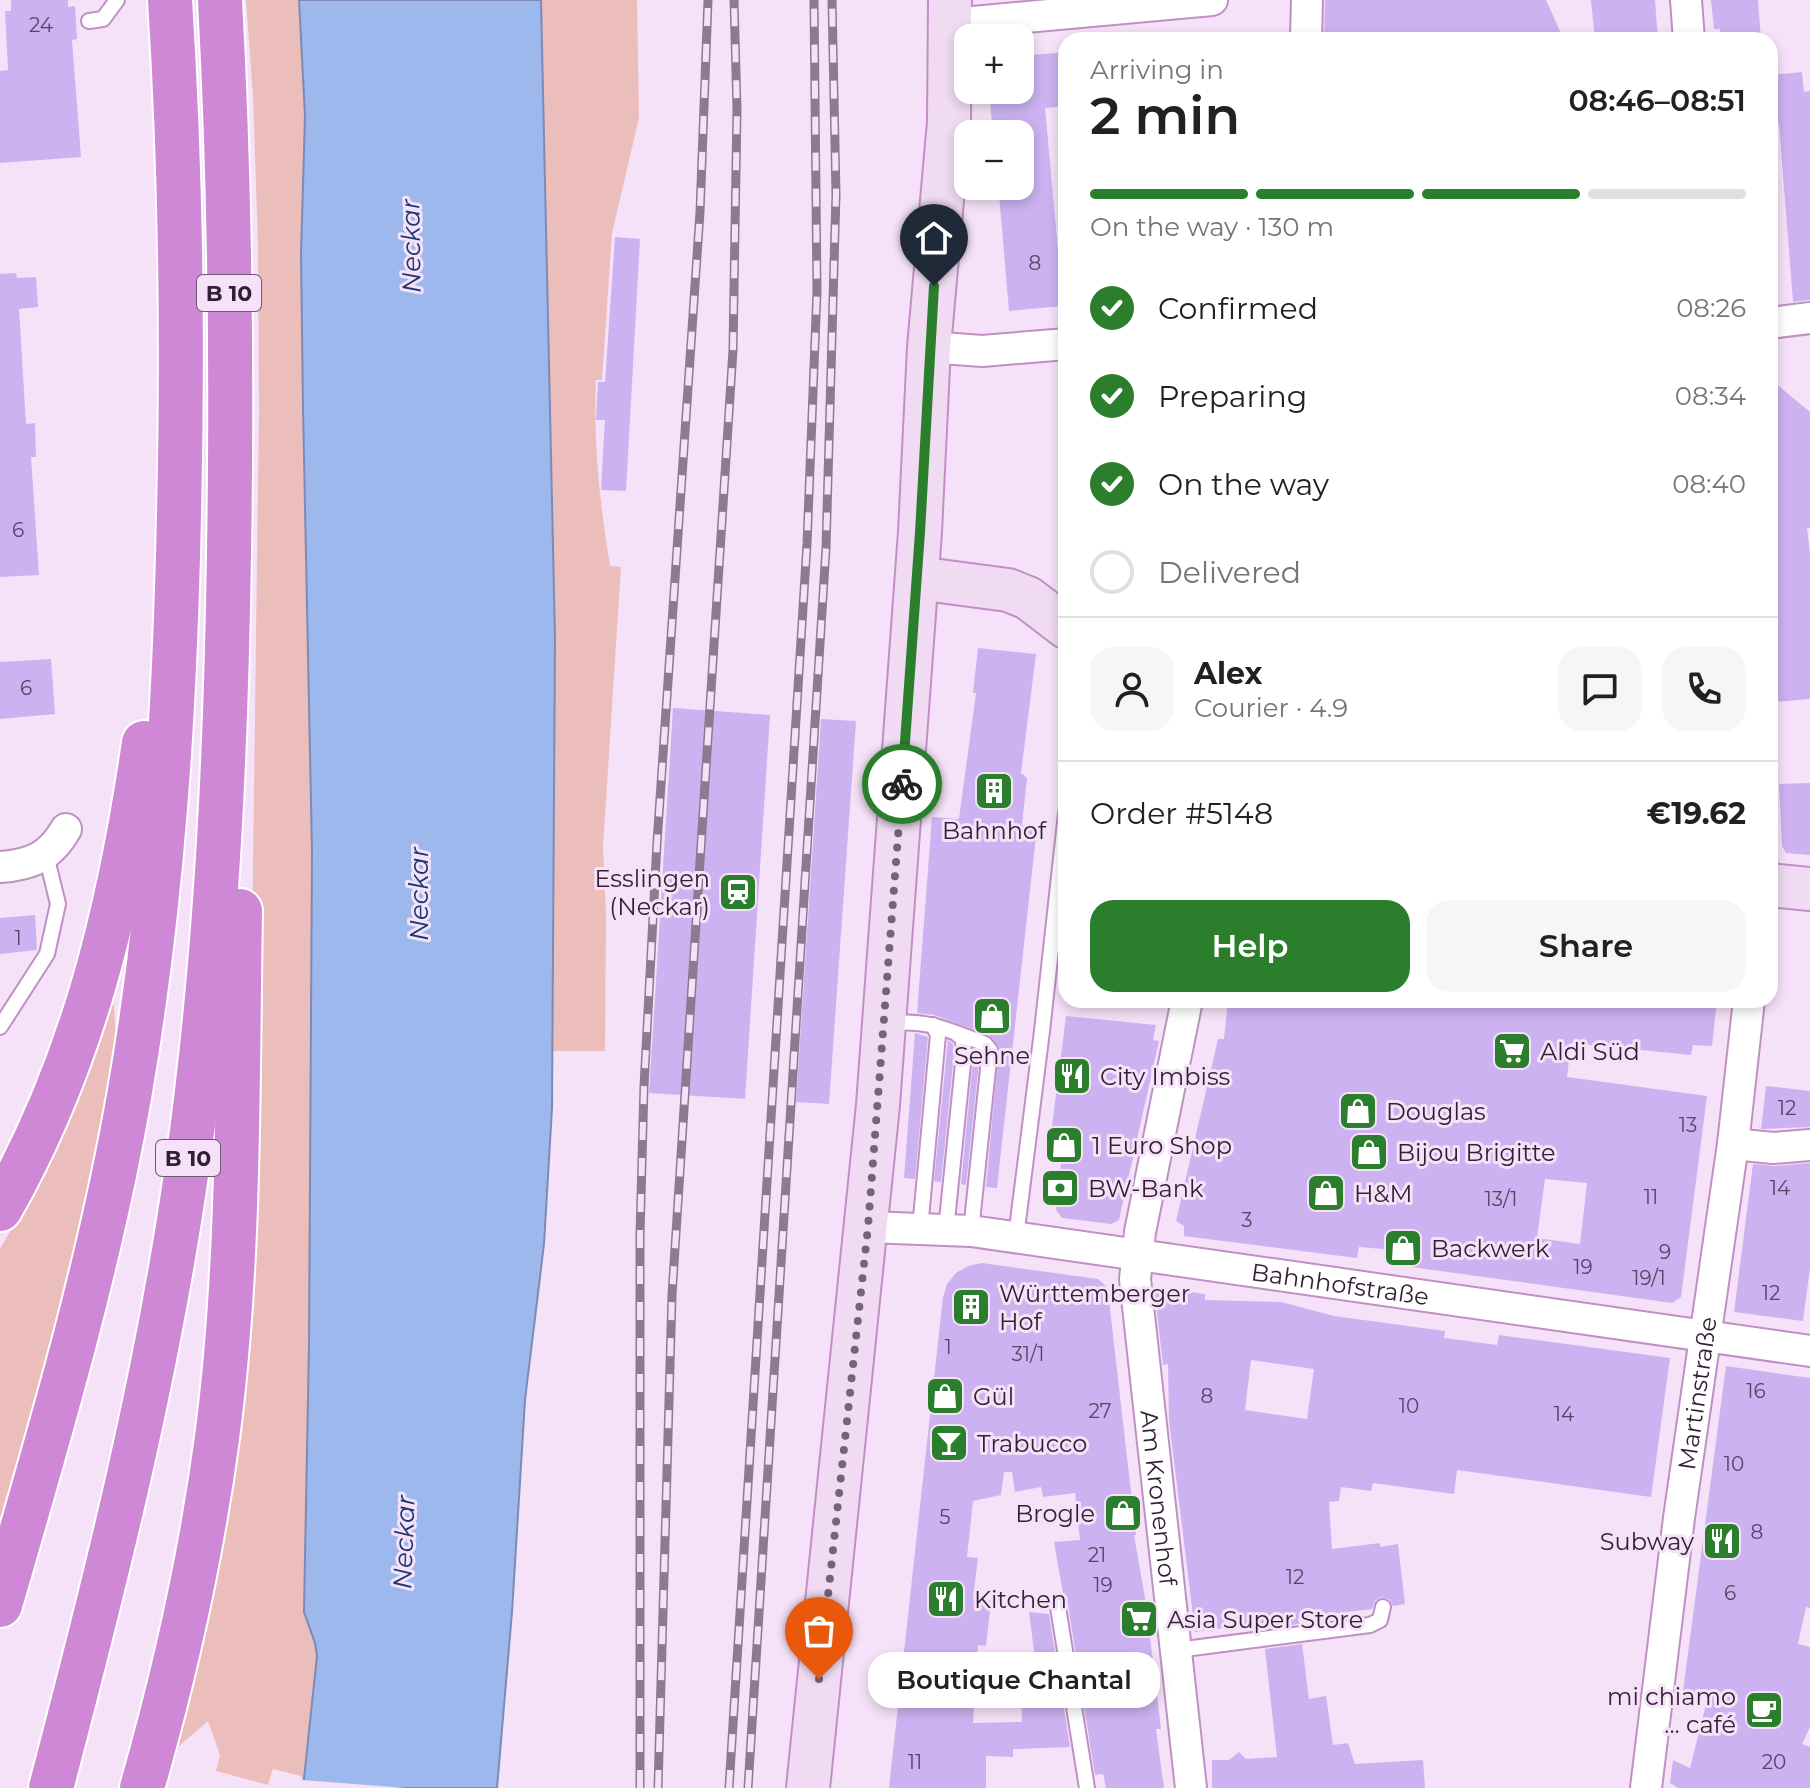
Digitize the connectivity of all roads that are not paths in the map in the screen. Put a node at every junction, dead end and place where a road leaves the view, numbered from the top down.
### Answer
1 (117, 0) edge
2 (170, 0) edge
3 (220, 0) edge
4 (1212, 0) edge
5 (1307, 0) edge
6 (1686, 0) edge
7 (950, 12) edge
8 (89, 21) dead end
9 (1306, 32) edge
10 (1688, 32) edge
11 (1810, 318) edge
12 (1778, 322) edge
13 (1058, 345) edge
14 (929, 347) junction
15 (181, 419) junction
16 (229, 515) junction
17 (917, 578) junction
18 (1058, 621) edge
19 (66, 829) dead end
20 (46, 855) junction
21 (0, 867) edge
22 (1058, 886) edge
23 (1778, 886) edge
24 (1810, 889) edge
25 (1185, 1008) edge
26 (1748, 1008) edge
27 (933, 1025) junction
28 (883, 1026) junction
29 (0, 1027) edge
30 (957, 1034) junction
31 (1733, 1144) junction
32 (1810, 1145) edge
33 (0, 1209) edge
34 (868, 1227) junction
35 (946, 1230) junction
36 (1016, 1237) junction
37 (1138, 1243) junction
38 (1707, 1337) junction
39 (1810, 1351) edge
40 (0, 1605) edge
41 (1058, 1607) dead end
42 (1383, 1607) dead end
43 (1177, 1650) junction
44 (807, 1781) edge
45 (51, 1788) edge
46 (142, 1788) edge
47 (1087, 1788) edge
48 (1191, 1788) edge
49 (1646, 1788) edge

1 - 8 lane
2 - 15 highway, B 10
3 - 16 highway, B 10
4 - 7 street
5 - 9 street
6 - 10 street
7 - 14 main road
11 - 12 street
13 - 14 street
14 - 17 main road
15 - 33 highway
15 - 40 highway, B 10
16 - 45 highway, B 10
16 - 46 highway
17 - 18 main road
17 - 28 main road
19 - 20 street
20 - 21 street
20 - 29 lane
22 - 36 lane
23 - 24 main road
25 - 37 street, Am Kronenhof
26 - 31 street, Martinstraße
27 - 28 lane
27 - 30 lane
27 - 35 lane
28 - 34 main road
30 - 35 lane
30 - 35 lane
31 - 32 street
31 - 38 street, Martinstraße
34 - 35 street, Bahnhofstraße
34 - 44 main road
35 - 36 street, Bahnhofstraße
36 - 37 street, Bahnhofstraße
37 - 38 street, Bahnhofstraße
37 - 43 street, Am Kronenhof
38 - 39 street, Bahnhofstraße
38 - 49 street, Martinstraße
41 - 47 lane
42 - 43 lane
43 - 48 street, Am Kronenhof

